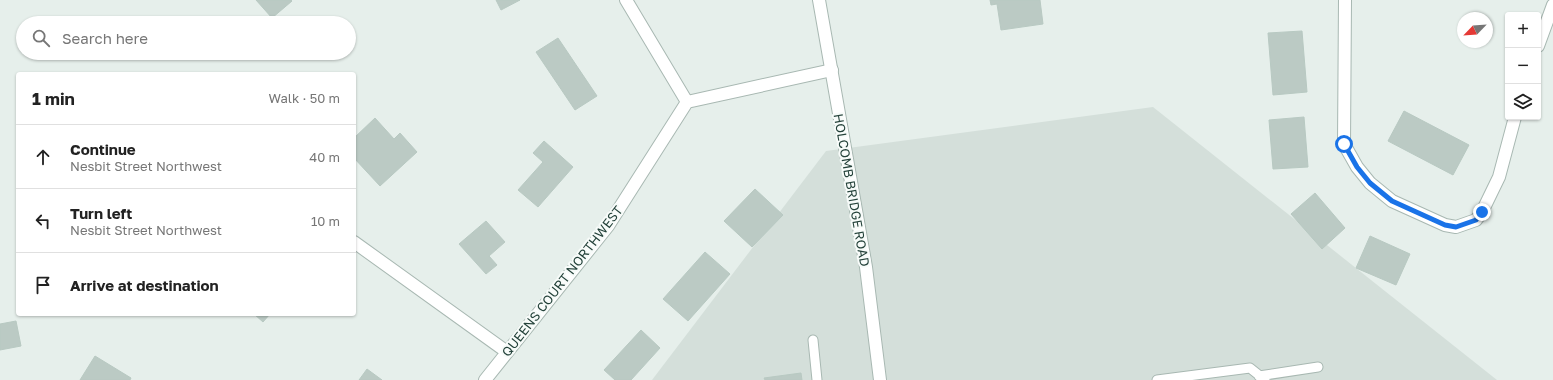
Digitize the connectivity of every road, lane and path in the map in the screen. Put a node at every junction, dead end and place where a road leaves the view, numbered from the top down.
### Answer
1 (626, 0) edge
2 (819, 0) edge
3 (1345, 0) edge
4 (1553, 5) edge
5 (1541, 38) edge
6 (832, 70) junction
7 (687, 102) junction
8 (1514, 120) edge
9 (356, 243) edge
10 (813, 340) dead end
11 (508, 352) junction
12 (1318, 367) dead end
13 (1262, 378) edge
14 (485, 380) edge
15 (817, 380) edge
16 (880, 380) edge
17 (1157, 380) edge

1 - 7 street
2 - 6 street, HOLCOMB BRIDGE ROAD
3 - 8 street
4 - 5 street
6 - 7 street
6 - 16 street, HOLCOMB BRIDGE ROAD
7 - 11 street, QUEENS COURT NORTHWEST
9 - 11 street
10 - 15 lane
11 - 14 street, QUEENS COURT NORTHWEST
12 - 13 lane
13 - 17 lane

